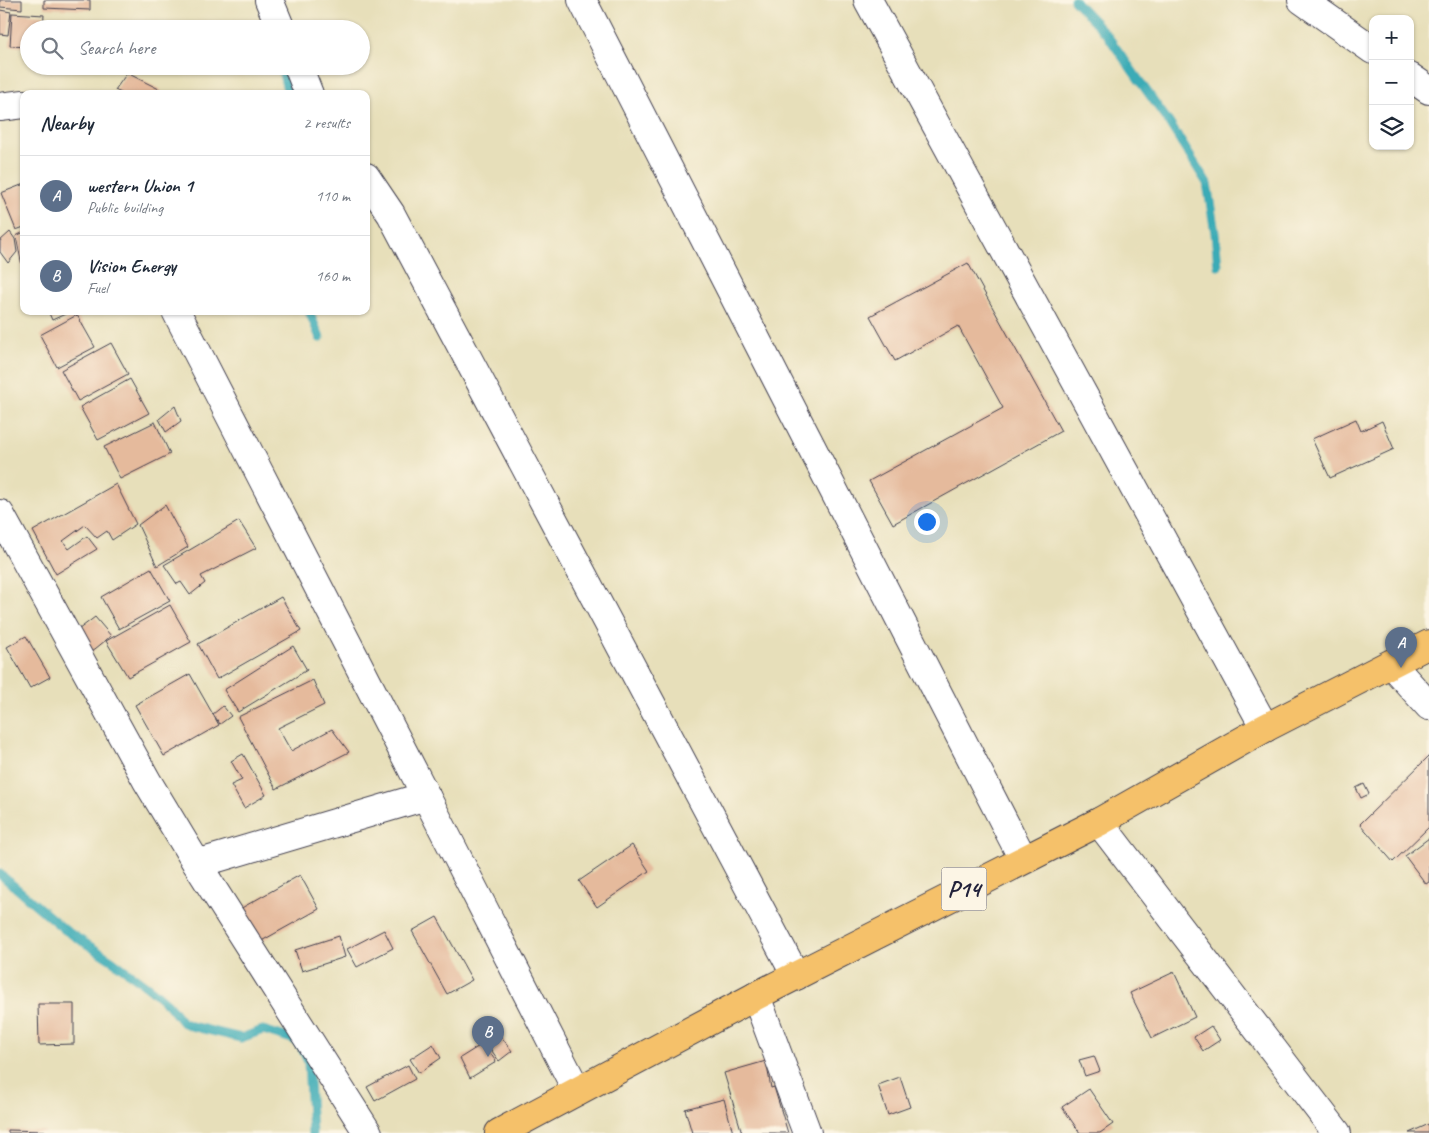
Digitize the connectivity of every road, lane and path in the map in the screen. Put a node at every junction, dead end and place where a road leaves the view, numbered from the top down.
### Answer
1 (269, 0) edge
2 (582, 0) edge
3 (868, 0) edge
4 (1302, 0) edge
5 (277, 20) edge
6 (1369, 47) edge
7 (302, 75) edge
8 (1414, 80) edge
9 (307, 90) edge
10 (1429, 90) edge
11 (20, 104) edge
12 (0, 106) edge
13 (370, 183) edge
14 (178, 315) edge
15 (0, 514) edge
16 (1429, 644) edge
17 (1392, 664) junction
18 (1429, 706) edge
19 (1265, 728) junction
20 (426, 796) junction
21 (1099, 822) junction
22 (1023, 859) junction
23 (197, 864) junction
24 (796, 976) junction
25 (756, 996) junction
26 (577, 1091) junction
27 (368, 1133) edge
28 (499, 1133) edge
29 (807, 1133) edge
30 (1337, 1133) edge

1 - 5 street
2 - 22 street
3 - 19 street
4 - 6 street
7 - 9 street
8 - 10 street
11 - 12 street
13 - 24 street
14 - 20 street
15 - 23 street
16 - 17 main road, P14
17 - 18 street
17 - 19 main road, P14
19 - 21 main road, P14
20 - 23 street
20 - 26 street
21 - 22 main road, P14
21 - 30 street
22 - 24 main road, P14
23 - 27 street
24 - 25 main road, P14
25 - 26 main road, P14
25 - 29 street
26 - 28 main road, P14

